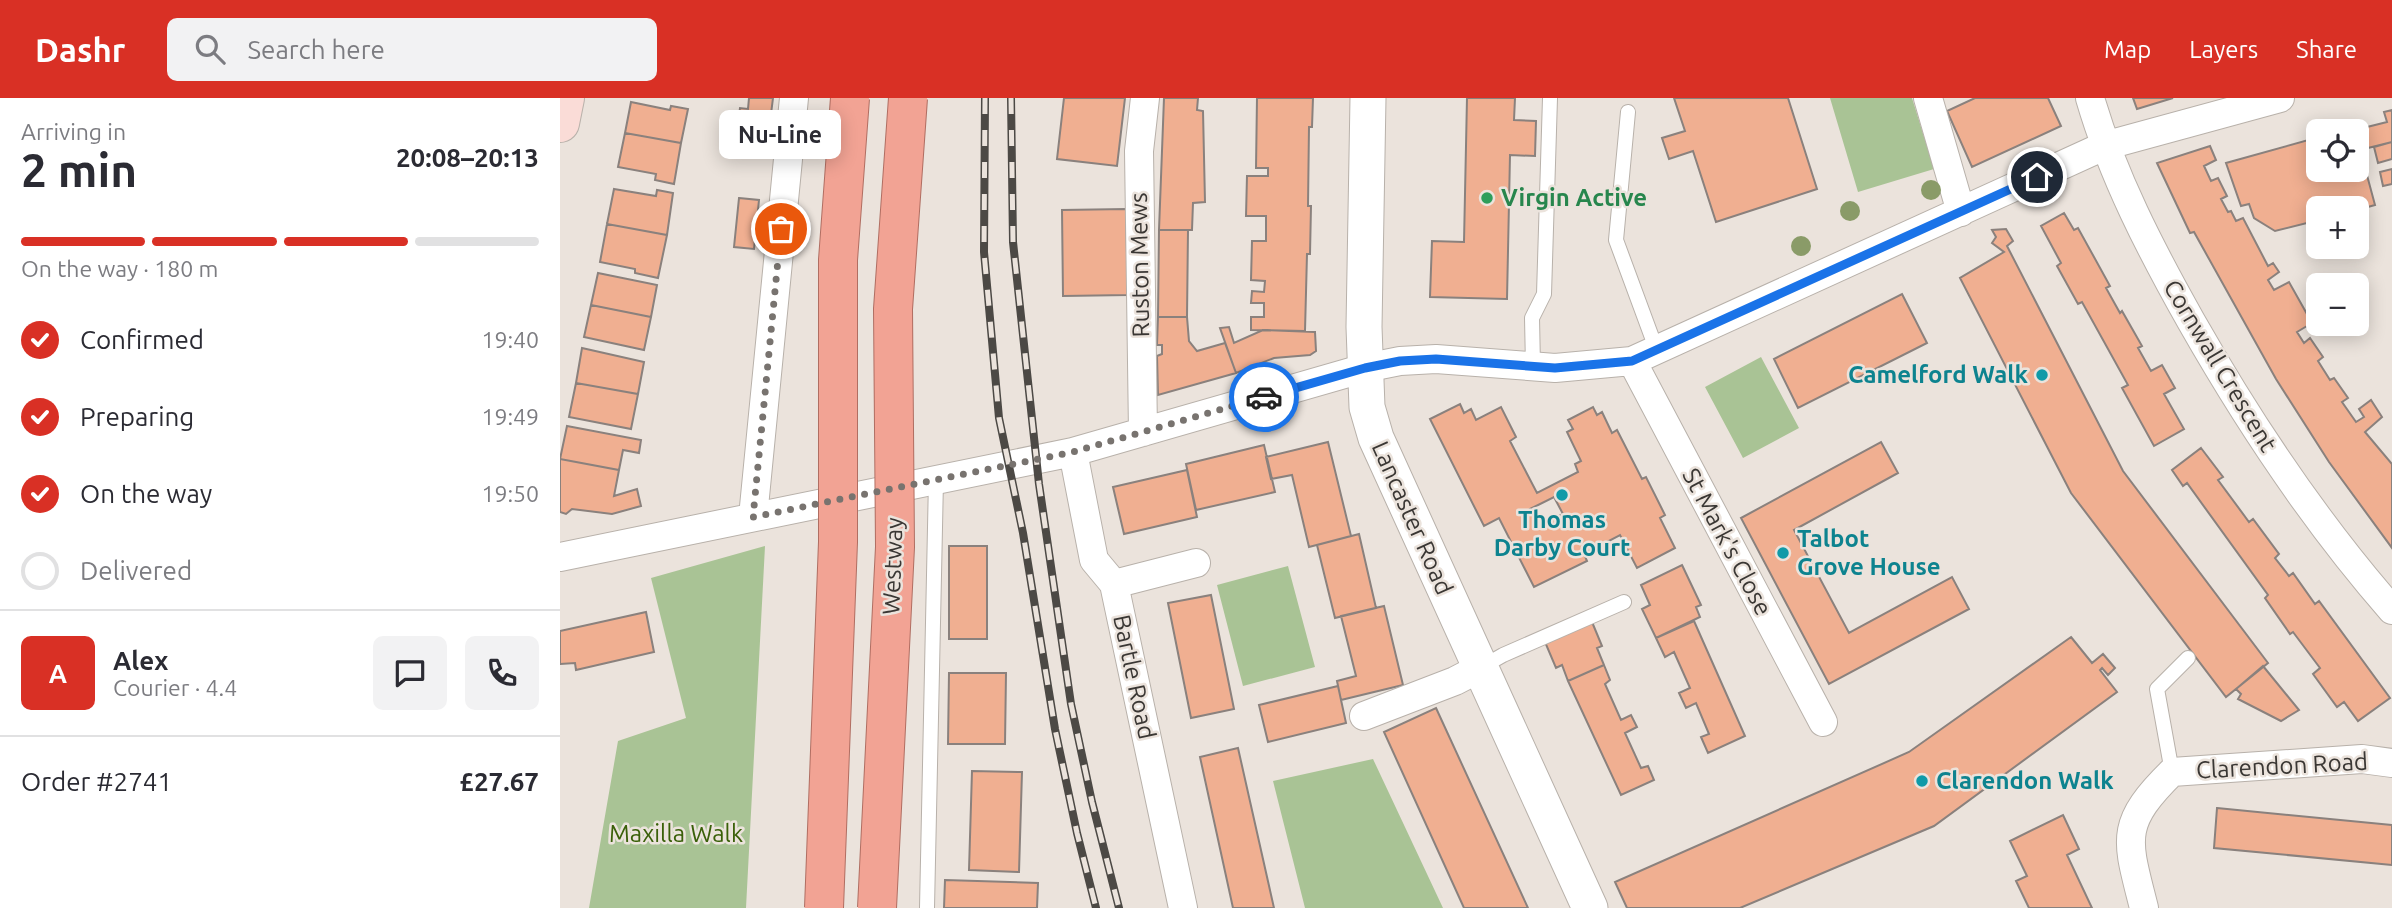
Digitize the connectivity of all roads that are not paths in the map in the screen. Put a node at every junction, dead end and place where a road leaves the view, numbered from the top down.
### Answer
1 (565, 98) edge
2 (794, 98) edge
3 (850, 98) edge
4 (908, 98) edge
5 (1145, 98) edge
6 (1368, 98) edge
7 (1550, 98) edge
8 (1928, 98) edge
9 (2090, 98) edge
10 (2280, 98) edge
11 (1628, 112) dead end
12 (560, 123) edge
13 (2104, 146) junction
14 (1961, 212) junction
15 (1644, 356) junction
16 (1533, 366) junction
17 (1365, 368) junction
18 (1143, 432) junction
19 (1073, 452) junction
20 (936, 480) junction
21 (753, 517) junction
22 (560, 557) edge
23 (1196, 563) dead end
24 (1114, 584) junction
25 (1624, 602) dead end
26 (2392, 610) edge
27 (2188, 657) dead end
28 (1480, 668) junction
29 (1364, 716) dead end
30 (1823, 722) dead end
31 (2392, 763) edge
32 (2172, 772) junction
33 (824, 908) edge
34 (877, 908) edge
35 (928, 908) edge
36 (1183, 908) edge
37 (1590, 908) edge
38 (2144, 908) edge

1 - 12 main road
2 - 21 street
3 - 33 highway, bridge
4 - 34 highway, Westway, bridge
5 - 18 street, Ruston Mews
6 - 17 street, Lancaster Road
7 - 16 lane
8 - 14 street
9 - 13 street, Cornwall Crescent
10 - 13 street
11 - 15 lane
13 - 14 street
13 - 26 street, Cornwall Crescent
14 - 15 street
15 - 16 street
15 - 30 street, St Mark's Close
16 - 17 street
17 - 18 street
17 - 28 street, Lancaster Road
18 - 19 street
19 - 20 street
19 - 24 street, Bartle Road
20 - 21 street
20 - 35 lane
21 - 22 street
23 - 24 street
24 - 36 street, Bartle Road
25 - 28 lane
27 - 32 lane
28 - 29 street
28 - 37 street, Lancaster Road
31 - 32 street, Clarendon Road
32 - 38 street, Clarendon Road

